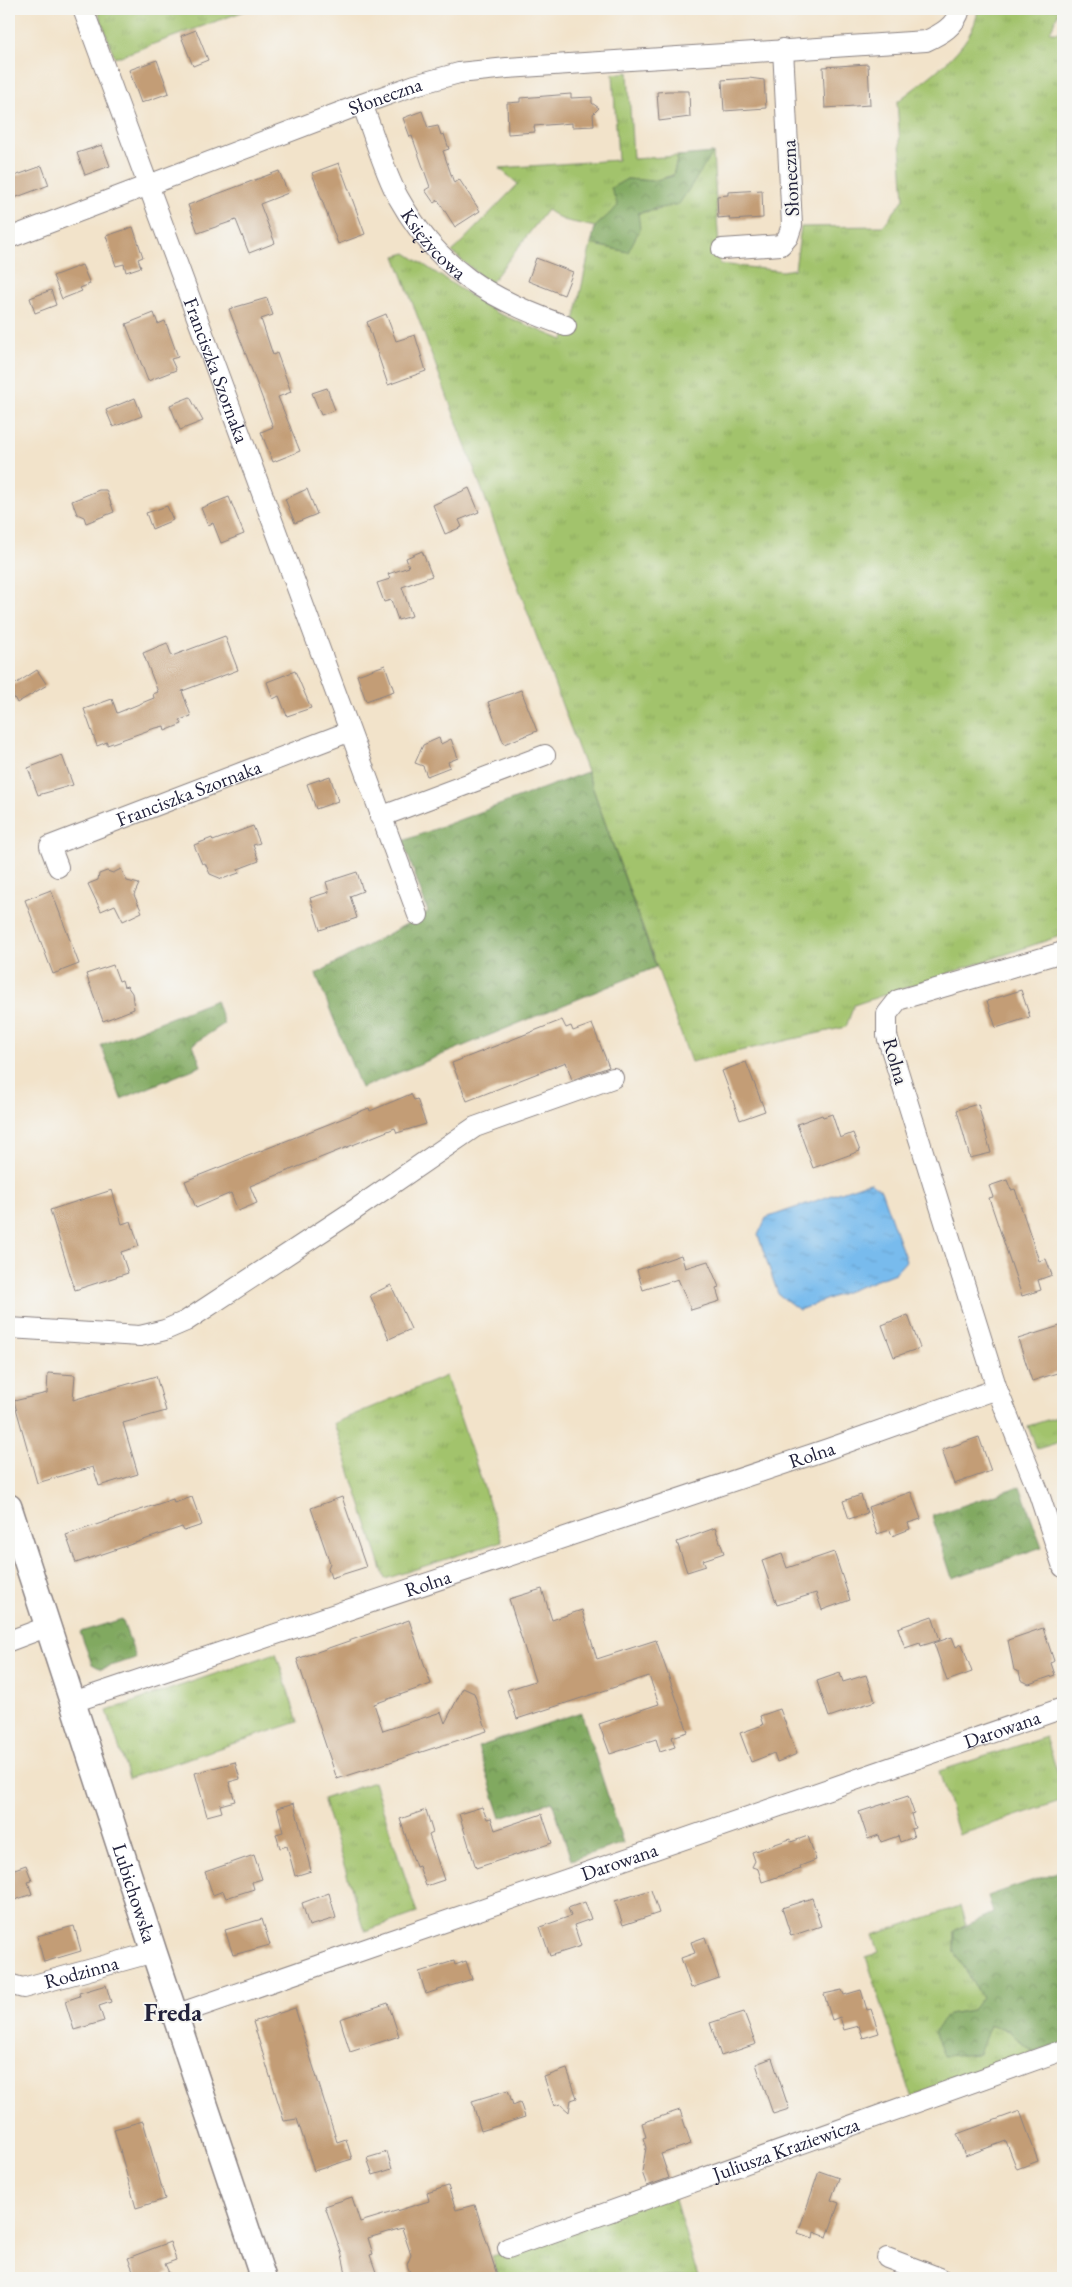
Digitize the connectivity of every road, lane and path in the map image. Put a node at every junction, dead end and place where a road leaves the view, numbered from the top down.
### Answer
1 (83, 9) edge
2 (960, 9) edge
3 (783, 49) junction
4 (362, 104) junction
5 (148, 186) junction
6 (9, 238) edge
7 (722, 249) dead end
8 (566, 326) dead end
9 (348, 732) junction
10 (546, 755) dead end
11 (380, 817) junction
12 (58, 867) dead end
13 (418, 915) dead end
14 (1063, 952) edge
15 (613, 1078) dead end
16 (9, 1328) edge
17 (997, 1389) junction
18 (9, 1507) edge
19 (1063, 1567) edge
20 (49, 1626) junction
21 (9, 1641) edge
22 (73, 1702) junction
23 (1063, 1708) edge
24 (154, 1952) junction
25 (9, 1984) edge
26 (175, 2015) junction
27 (1063, 2050) edge
28 (508, 2248) dead end
29 (887, 2258) dead end
30 (263, 2278) edge
31 (940, 2278) edge

1 - 5 street, Franciszka Szornaka
2 - 3 street, Słoneczna
3 - 4 street, Słoneczna
3 - 7 street, Słoneczna
4 - 5 street, Słoneczna
4 - 8 street, Księżycowa
5 - 6 street, Słoneczna
5 - 9 street, Franciszka Szornaka
9 - 11 street, Franciszka Szornaka
9 - 12 street, Franciszka Szornaka
10 - 11 street
11 - 13 street, Franciszka Szornaka
14 - 17 street, Rolna
15 - 16 street
17 - 19 street
17 - 22 street, Rolna
18 - 20 street, Lubichowska
20 - 21 street
20 - 22 street, Lubichowska
22 - 24 street, Lubichowska
23 - 26 street, Darowana
24 - 25 street, Rodzinna
24 - 26 street, Lubichowska
26 - 30 street, Lubichowska
27 - 28 street, Juliusza Kraziewicza
29 - 31 street

